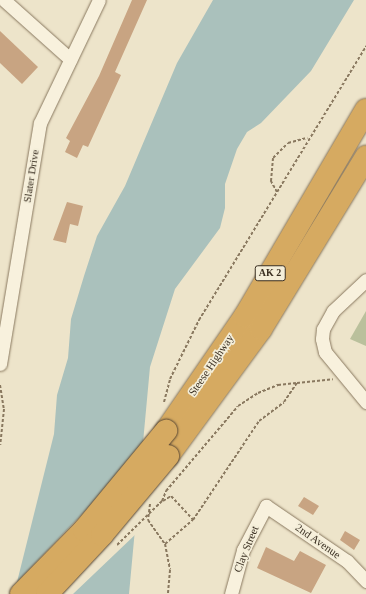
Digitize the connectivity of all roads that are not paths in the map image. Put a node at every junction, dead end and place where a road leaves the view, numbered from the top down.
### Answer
1 (4, 0) edge
2 (99, 0) edge
3 (70, 60) junction
4 (366, 110) edge
5 (366, 157) edge
6 (366, 280) edge
7 (0, 364) edge
8 (366, 402) edge
9 (266, 506) joint
10 (366, 581) edge
11 (21, 594) edge
12 (47, 594) edge
13 (230, 594) edge

1 - 3 street
2 - 3 street, Slater Drive
3 - 7 street, Slater Drive
4 - 11 highway, Steese Highway / AK 2, bridge
5 - 12 highway, Steese Highway / AK 2, bridge
6 - 8 street
9 - 10 street, 2nd Avenue
9 - 13 street, Clay Street

